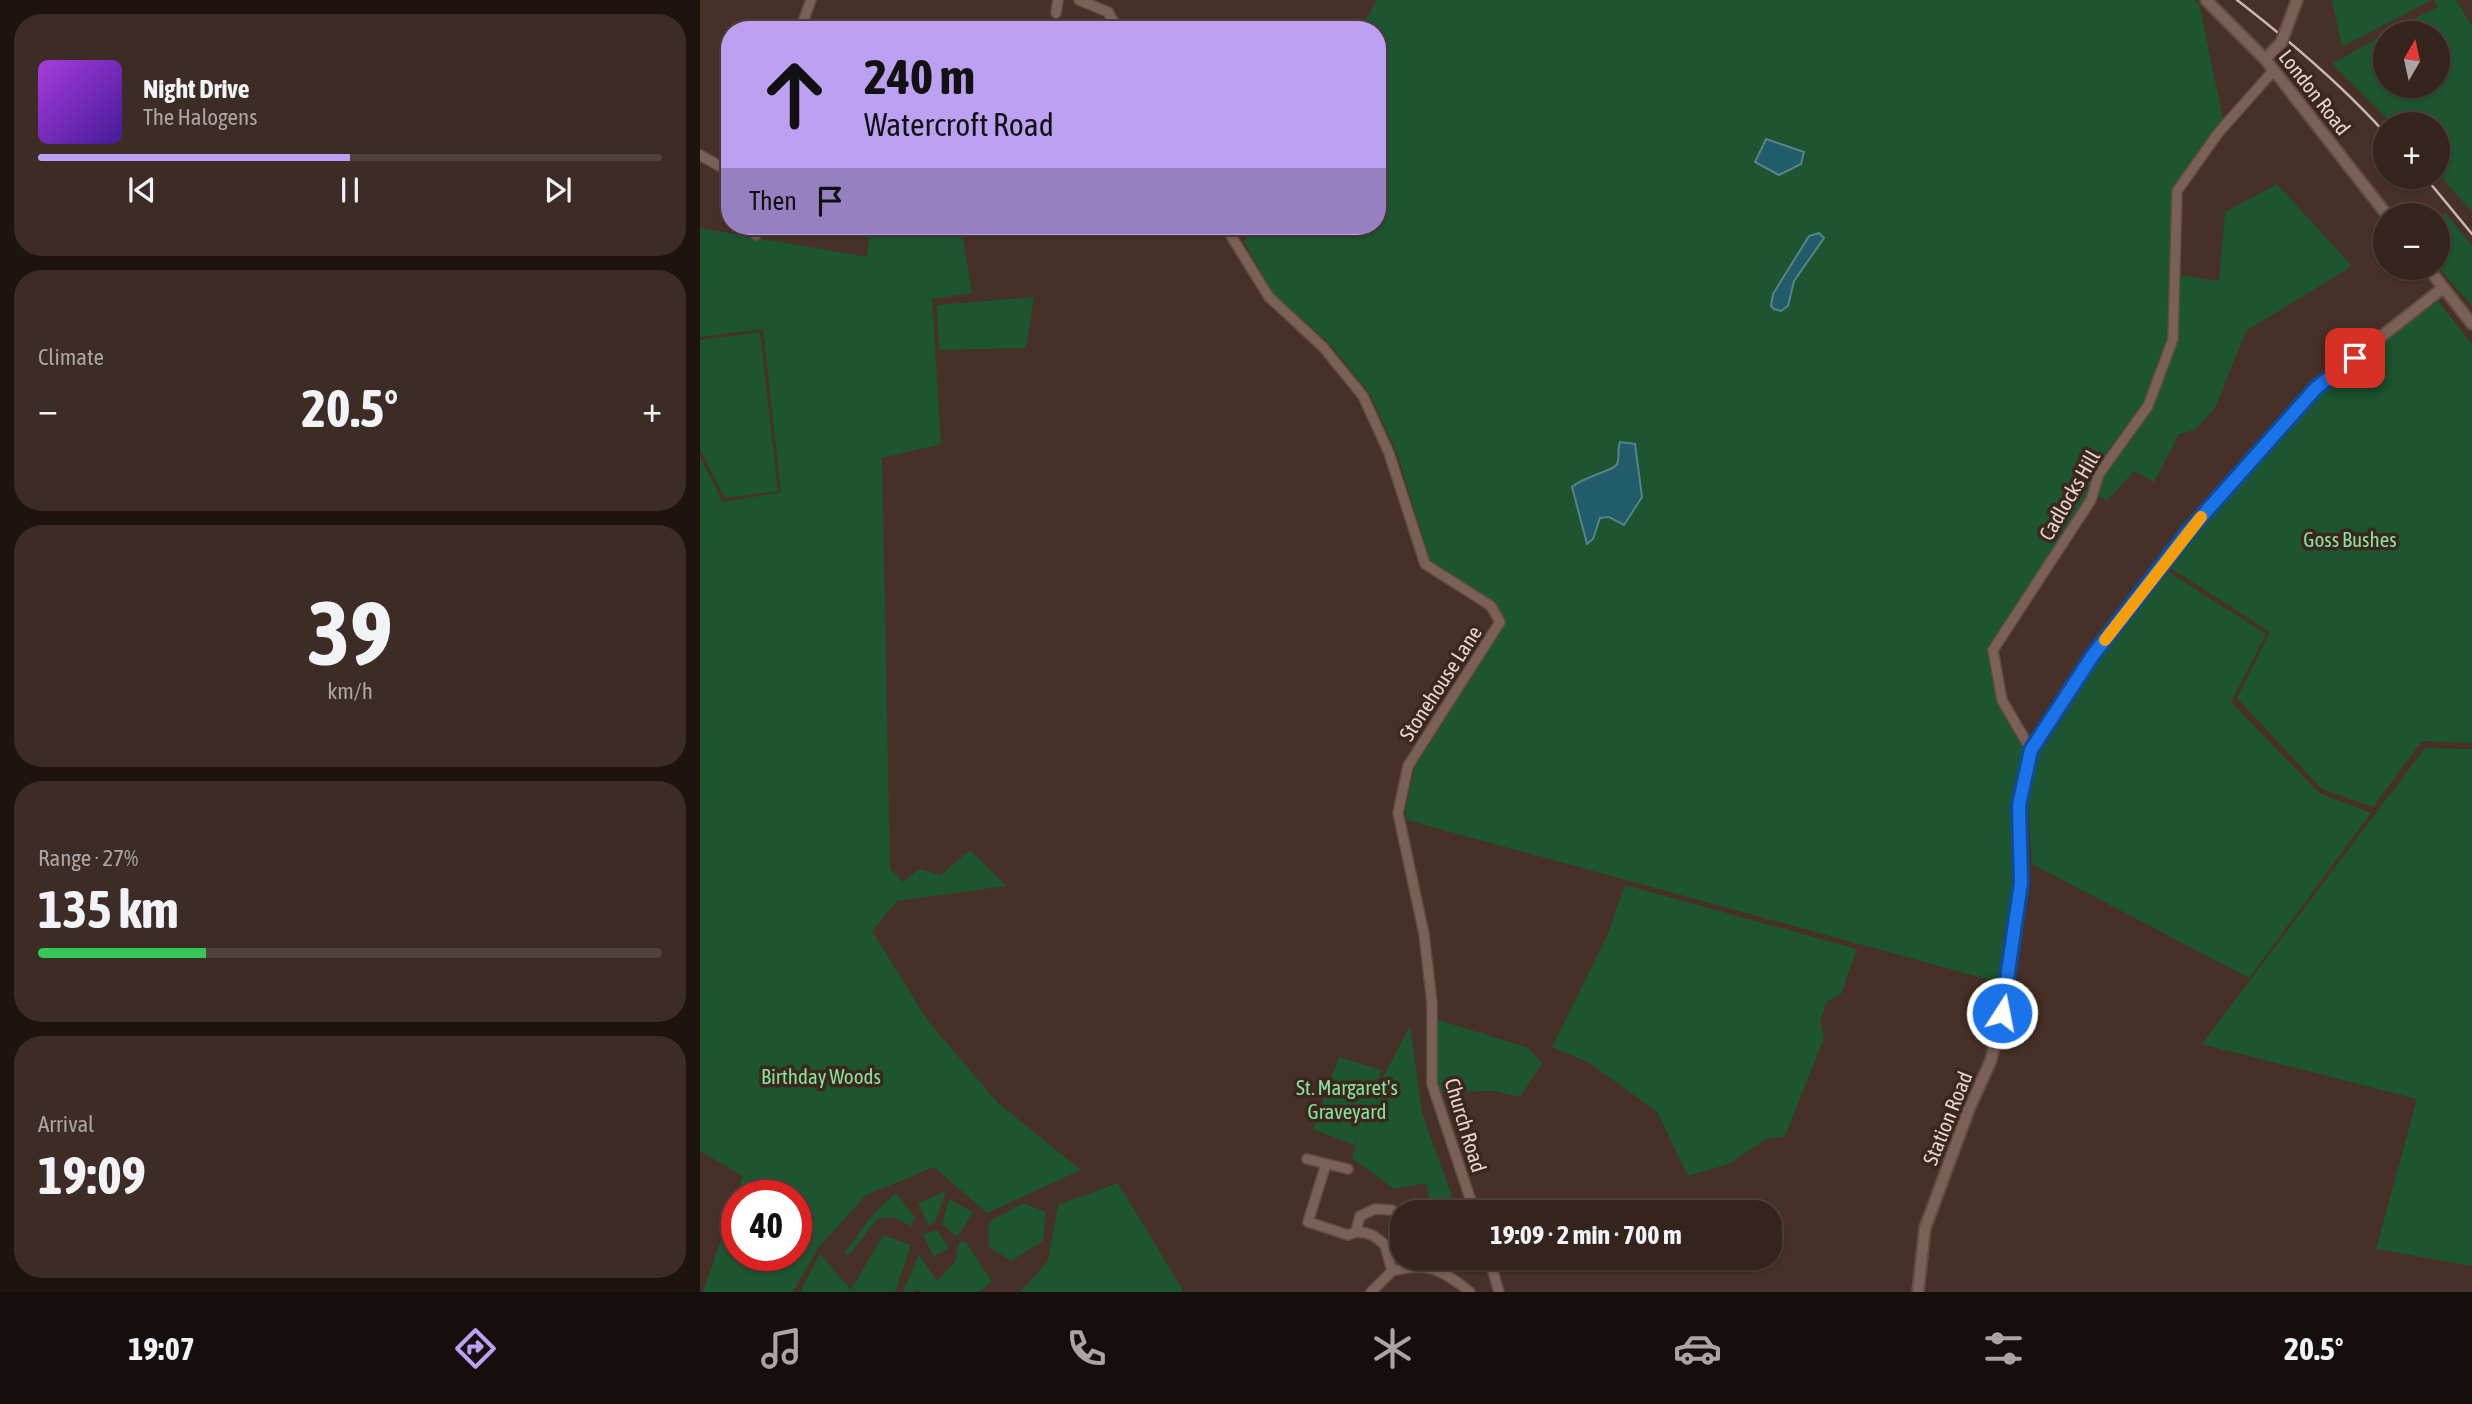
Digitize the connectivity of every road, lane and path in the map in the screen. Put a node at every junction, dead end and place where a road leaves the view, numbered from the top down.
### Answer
1 (811, 0) edge
2 (1058, 0) edge
3 (1079, 0) edge
4 (2206, 0) edge
5 (2297, 0) edge
6 (1056, 13) dead end
7 (803, 21) edge
8 (1113, 21) edge
9 (2265, 59) junction
10 (2274, 70) junction
11 (700, 155) edge
12 (721, 167) edge
13 (2378, 203) edge
14 (1231, 235) edge
15 (2437, 280) edge
16 (2443, 288) junction
17 (2472, 324) edge
18 (2031, 750) junction
19 (1432, 1003) joint
20 (1307, 1159) dead end
21 (1326, 1164) junction
22 (1348, 1169) dead end
23 (1471, 1200) edge
24 (1390, 1210) edge
25 (1356, 1231) junction
26 (1443, 1270) edge
27 (1493, 1270) edge
28 (1392, 1271) joint
29 (1458, 1288) edge
30 (1371, 1292) edge
31 (1470, 1292) edge
32 (1499, 1292) edge
33 (1918, 1292) edge

1 - 7 street
2 - 6 street
3 - 8 street
4 - 9 street, London Road
5 - 9 street, bridge
9 - 10 street, London Road
10 - 13 street, London Road
10 - 18 street, Cadlocks Hill
11 - 12 street
14 - 19 street, Stonehouse Lane
15 - 16 street
16 - 17 street
16 - 18 street
18 - 33 street, Station Road
19 - 23 street, Church Road
20 - 21 street
21 - 22 street
21 - 25 street
24 - 25 street
25 - 28 street
26 - 29 street
27 - 32 street
28 - 30 street
29 - 31 street

